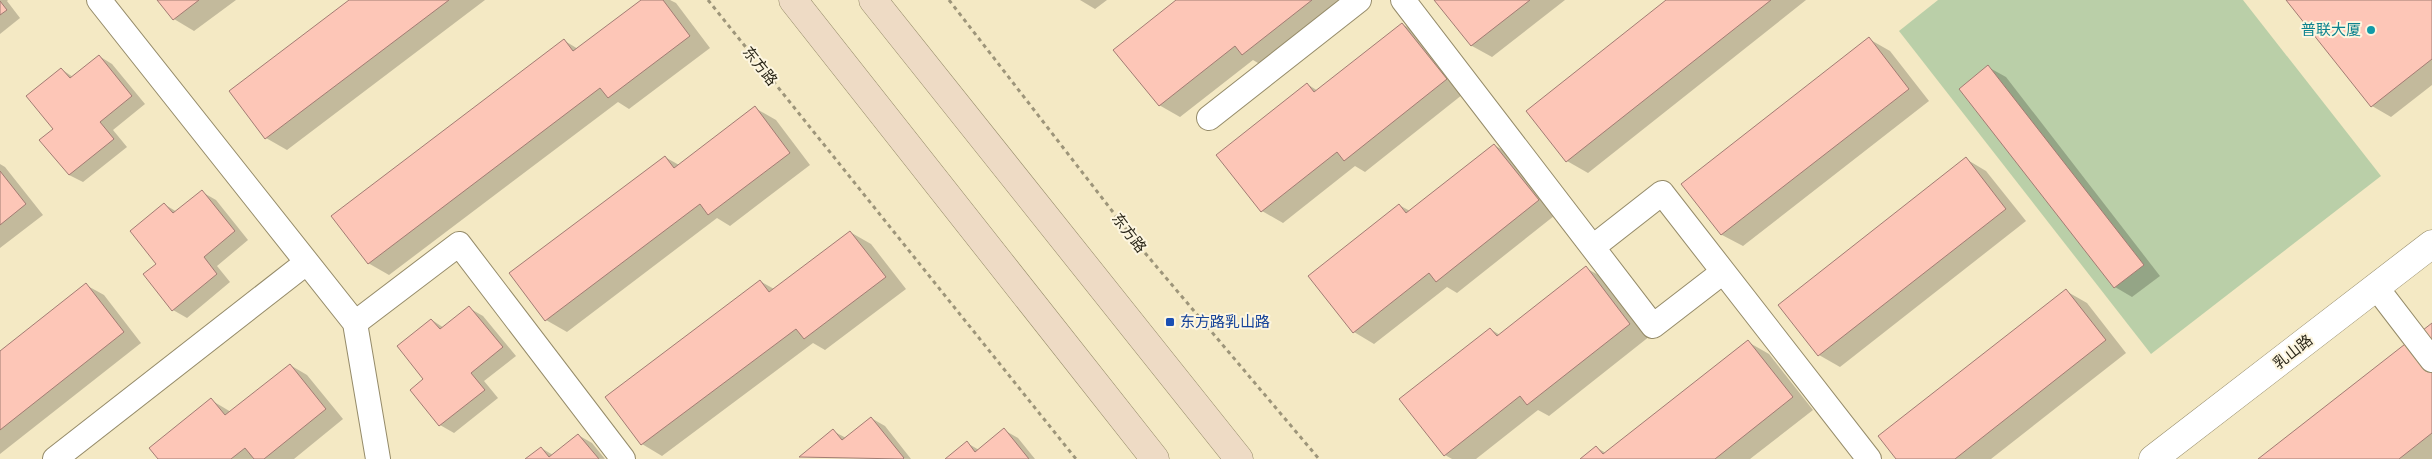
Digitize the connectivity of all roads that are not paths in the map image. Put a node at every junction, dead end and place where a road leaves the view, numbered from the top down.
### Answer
1 (99, 0) edge
2 (793, 0) edge
3 (874, 0) edge
4 (1359, 0) edge
5 (1403, 0) edge
6 (1210, 118) dead end
7 (2432, 244) edge
8 (1593, 247) junction
9 (306, 263) junction
10 (1723, 272) junction
11 (2376, 287) junction
12 (355, 323) junction
13 (2432, 360) edge
14 (55, 459) edge
15 (378, 459) edge
16 (623, 459) edge
17 (1155, 459) edge
18 (1239, 459) edge
19 (1868, 459) edge
20 (2153, 459) edge

1 - 9 lane
2 - 17 main road
3 - 18 main road
4 - 6 lane
5 - 8 lane
7 - 11 street, 乳山路
8 - 10 lane
8 - 10 lane
9 - 12 lane
9 - 14 lane
10 - 19 lane
11 - 13 lane
11 - 20 street, 乳山路
12 - 15 lane
12 - 16 lane

